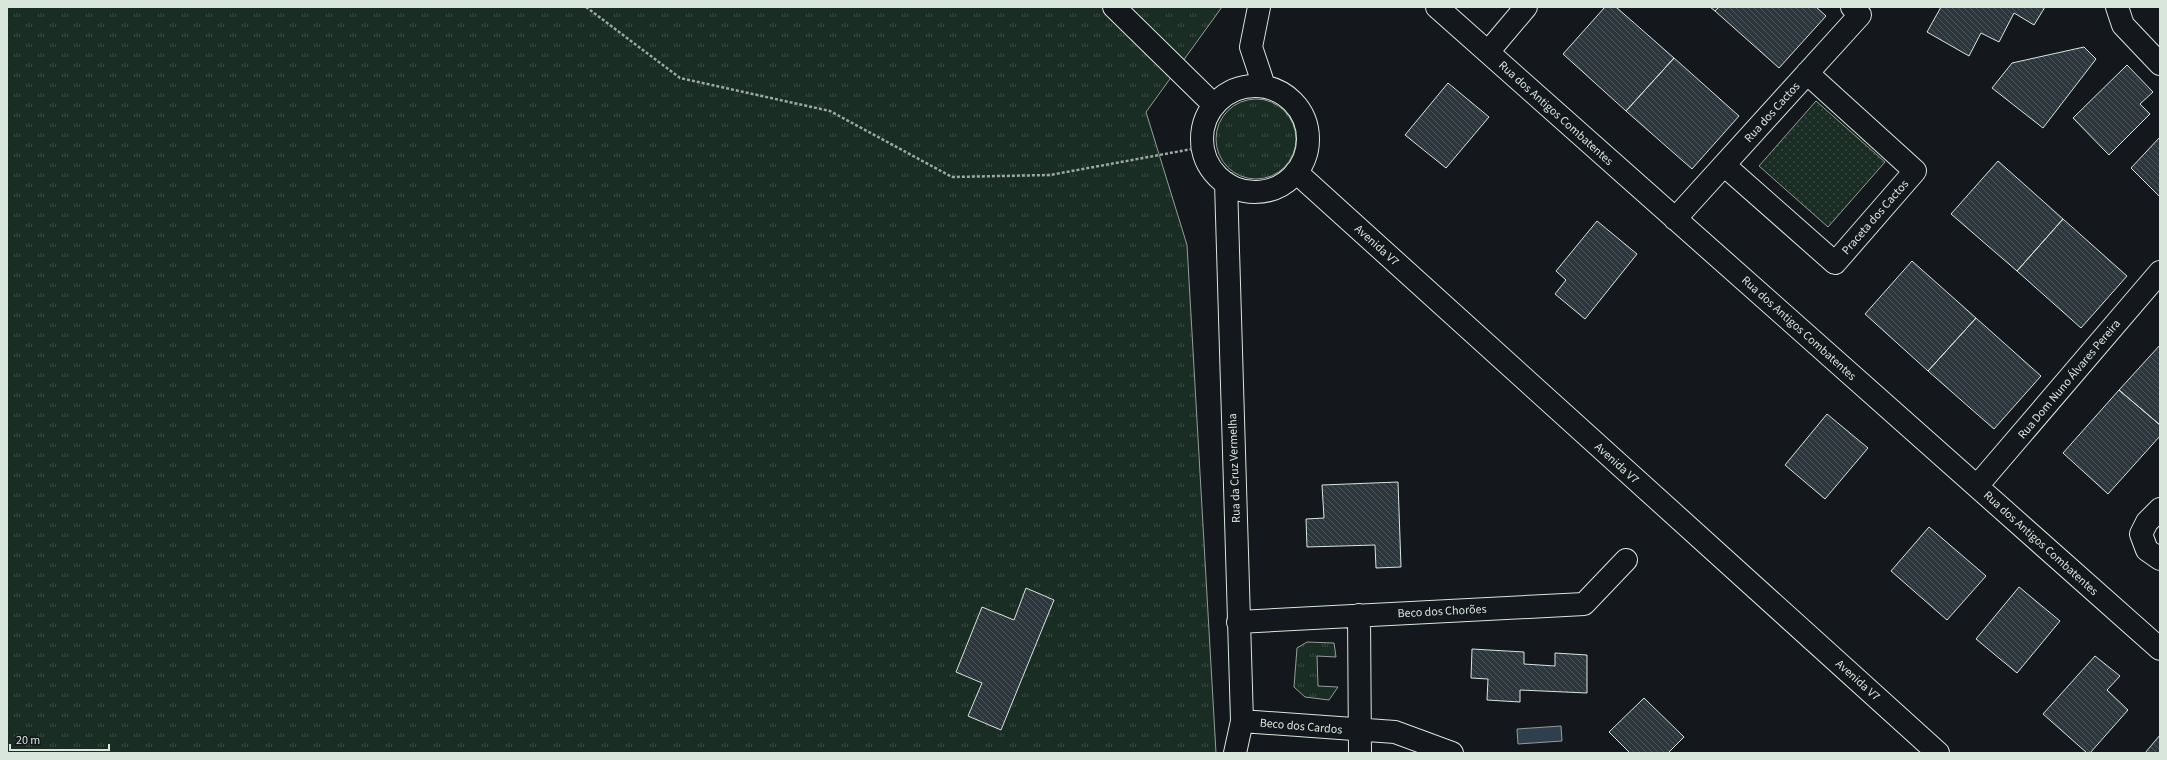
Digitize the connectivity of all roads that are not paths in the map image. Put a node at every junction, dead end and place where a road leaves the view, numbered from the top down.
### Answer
1 (1114, 7) edge
2 (1259, 7) edge
3 (1437, 7) edge
4 (1526, 7) edge
5 (1852, 7) edge
6 (2117, 7) edge
7 (1488, 52) junction
8 (2160, 64) edge
9 (1807, 74) junction
10 (1264, 86) junction
11 (1214, 105) junction
12 (1724, 165) junction
13 (1296, 172) junction
14 (1226, 183) junction
15 (1675, 218) junction
16 (2160, 272) edge
17 (1977, 486) junction
18 (2160, 509) edge
19 (2160, 559) edge
20 (1626, 560) dead end
21 (1359, 615) junction
22 (1238, 622) junction
23 (2160, 649) edge
24 (1242, 721) junction
25 (1360, 731) junction
26 (1235, 753) edge
27 (1360, 753) edge
28 (1452, 753) edge
29 (1938, 753) edge

1 - 11 street
2 - 10 street
3 - 7 street, Rua dos Antigos Combatentes
4 - 7 street
5 - 9 street, Rua dos Cactos
6 - 8 street
7 - 15 street, Rua dos Antigos Combatentes
9 - 12 street, Rua dos Cactos
9 - 12 street, Praceta dos Cactos
10 - 11 street
10 - 13 street
11 - 14 street
12 - 15 street, Rua dos Cactos
13 - 14 street
13 - 29 street, Avenida V7
14 - 22 street, Rua da Cruz Vermelha
15 - 17 street, Rua dos Antigos Combatentes
16 - 17 street, Rua Dom Nuno Álvares Pereira
17 - 23 street, Rua dos Antigos Combatentes
18 - 19 street
20 - 21 street, Beco dos Chorões
21 - 22 street, Beco dos Chorões
21 - 25 street, Beco dos Cardos
22 - 24 street, Rua da Cruz Vermelha
24 - 25 street, Beco dos Cardos
24 - 26 street, Rua da Cruz Vermelha
25 - 27 street, Beco dos Cardos
25 - 28 street

